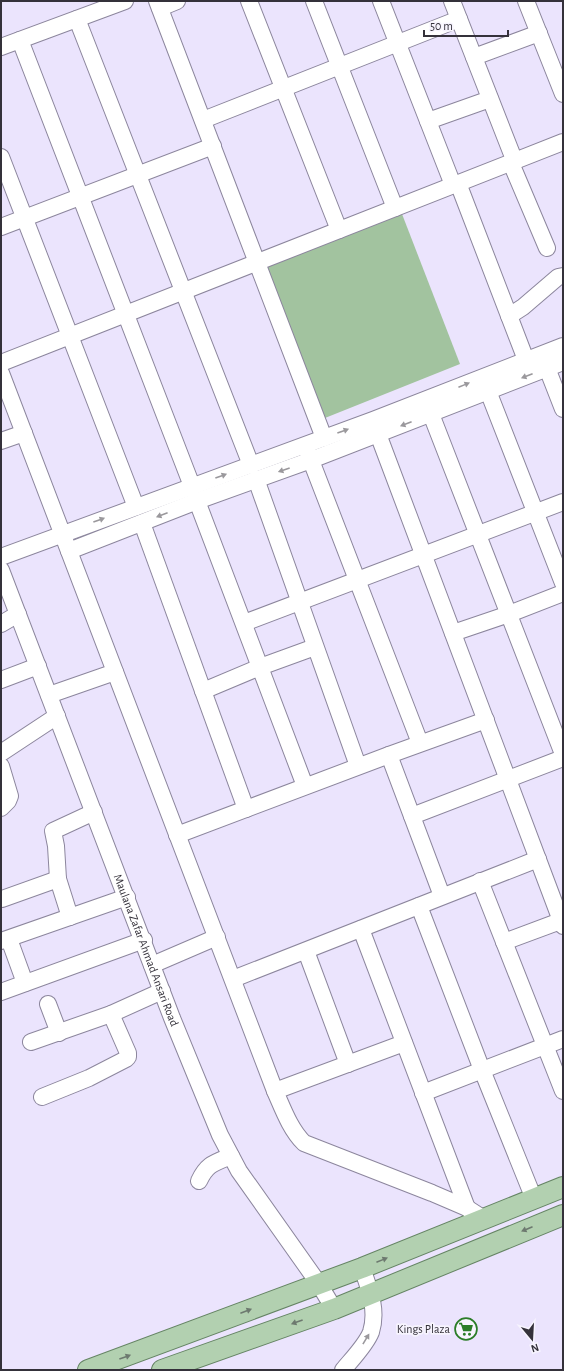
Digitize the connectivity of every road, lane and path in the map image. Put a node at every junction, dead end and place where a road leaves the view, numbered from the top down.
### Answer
1 (125, 1) edge
2 (177, 1) edge
3 (249, 1) edge
4 (314, 1) edge
5 (381, 1) edge
6 (452, 1) edge
7 (526, 1) edge
8 (158, 4) edge
9 (77, 19) junction
10 (459, 19) junction
11 (539, 33) junction
12 (20, 40) junction
13 (398, 43) junction
14 (1, 47) edge
15 (474, 57) junction
16 (340, 66) junction
17 (283, 88) junction
18 (562, 89) edge
19 (490, 99) junction
20 (203, 120) junction
21 (428, 121) junction
22 (563, 142) edge
23 (213, 146) junction
24 (1, 157) edge
25 (513, 162) junction
26 (138, 174) junction
27 (456, 184) junction
28 (80, 197) junction
29 (395, 208) junction
30 (25, 218) junction
31 (1, 227) edge
32 (339, 230) junction
33 (547, 248) dead end
34 (257, 262) junction
35 (563, 276) edge
36 (183, 291) junction
37 (126, 314) junction
38 (509, 316) junction
39 (70, 336) junction
40 (563, 346) edge
41 (526, 360) junction
42 (563, 362) edge
43 (1, 363) edge
44 (547, 368) junction
45 (1, 373) edge
46 (488, 390) junction
47 (563, 408) edge
48 (431, 414) junction
49 (24, 433) junction
50 (378, 434) junction
51 (324, 438) junction
52 (1, 440) edge
53 (305, 445) junction
54 (311, 460) junction
55 (253, 472) junction
56 (195, 494) junction
57 (563, 502) edge
58 (136, 506) junction
59 (536, 512) junction
60 (142, 523) junction
61 (62, 534) junction
62 (478, 534) junction
63 (69, 551) junction
64 (424, 555) junction
65 (1, 557) edge
66 (1, 570) edge
67 (357, 580) junction
68 (563, 583) edge
69 (563, 593) edge
70 (299, 602) junction
71 (18, 614) junction
72 (509, 614) junction
73 (244, 623) junction
74 (1, 624) edge
75 (453, 633) junction
76 (316, 647) junction
77 (38, 666) junction
78 (260, 667) junction
79 (115, 672) junction
80 (1, 680) edge
81 (203, 691) junction
82 (49, 695) junction
83 (57, 716) junction
84 (486, 720) junction
85 (420, 743) junction
86 (1, 753) edge
87 (389, 754) junction
88 (563, 754) edge
89 (563, 758) edge
90 (1, 766) edge
91 (358, 766) junction
92 (508, 779) junction
93 (305, 786) junction
94 (1, 808) edge
95 (246, 809) junction
96 (94, 812) junction
97 (412, 816) junction
98 (177, 835) junction
99 (538, 859) junction
100 (58, 879) junction
101 (480, 882) junction
102 (442, 896) junction
103 (127, 898) junction
104 (2, 899) edge
105 (419, 906) junction
106 (70, 917) junction
107 (562, 922) edge
108 (361, 928) junction
109 (217, 937) junction
110 (5, 940) edge
111 (144, 940) junction
112 (504, 942) junction
113 (306, 951) junction
114 (152, 965) junction
115 (233, 979) junction
116 (25, 983) junction
117 (162, 991) junction
118 (1, 992) edge
119 (48, 1004) dead end
120 (111, 1014) junction
121 (59, 1033) junction
122 (563, 1039) edge
123 (31, 1042) dead end
124 (404, 1043) junction
125 (545, 1046) junction
126 (348, 1064) junction
127 (482, 1070) junction
128 (275, 1090) junction
129 (563, 1091) edge
130 (423, 1093) junction
131 (42, 1097) dead end
132 (231, 1156) junction
133 (198, 1181) dead end
134 (563, 1187) edge
135 (534, 1199) junction
136 (467, 1208) junction
137 (563, 1214) edge
138 (484, 1219) junction
139 (362, 1268) junction
140 (319, 1284) junction
141 (372, 1294) junction
142 (334, 1309) junction
143 (88, 1370) edge
144 (162, 1370) edge
145 (343, 1370) edge

1 - 9 street
2 - 8 street
3 - 17 street
4 - 16 street
5 - 13 street
6 - 10 street
7 - 11 street
8 - 20 street
9 - 12 street
9 - 26 street
10 - 13 street
10 - 15 street
11 - 15 street
11 - 18 street
12 - 14 street
12 - 28 street
13 - 16 street
13 - 21 street
15 - 19 street
16 - 17 street
16 - 29 street
17 - 20 street
17 - 32 street
19 - 21 street
19 - 25 street
20 - 23 street
21 - 27 street
22 - 25 street
23 - 26 street
23 - 34 street
24 - 30 street
25 - 27 street
25 - 33 street
26 - 28 street
26 - 36 street
27 - 29 street
27 - 38 street
28 - 30 street
28 - 37 street
29 - 32 street
30 - 31 street
30 - 39 street
32 - 34 street
34 - 36 street
34 - 51 street
35 - 38 street
36 - 37 street
36 - 55 street
37 - 39 street
37 - 56 street
38 - 41 street
39 - 43 street
39 - 58 street
40 - 41 street
51 -> 41 street
42 - 44 street
44 -> 46 street
44 - 47 street
45 - 49 street
46 - 48 street
46 - 59 street
48 -> 50 street
48 - 62 street
49 - 52 street
49 - 61 street
50 - 54 street
50 - 64 street
51 - 53 street
53 - 54 street
53 - 55 street
54 -> 55 street
54 - 67 street
55 - 56 street
55 - 70 street
56 - 58 street
56 -> 60 street
56 - 73 street
57 - 59 street
61 -> 58 street
59 - 62 street
59 - 68 street
60 - 63 street
60 - 81 street
61 - 63 street
61 - 65 street
62 - 64 street
62 - 72 street
63 - 79 street
64 - 67 street
64 - 75 street
66 - 71 street, Maulana Zafar Ahmad Ansari Road
67 - 70 street
67 - 85 street
69 - 72 street
70 - 73 street
70 - 76 street
71 - 74 street
71 - 77 street, Maulana Zafar Ahmad Ansari Road
72 - 75 street
72 - 88 street
73 - 78 street
75 - 84 street
76 - 78 street
76 - 91 street
77 - 80 street
77 - 82 street, Maulana Zafar Ahmad Ansari Road
78 - 81 street
78 - 93 street
79 - 82 street
79 - 98 street
81 - 95 street
82 - 83 street, Maulana Zafar Ahmad Ansari Road
83 - 86 street
83 - 96 street, Maulana Zafar Ahmad Ansari Road
84 - 85 street
84 - 92 street
85 - 87 street
87 - 91 street
87 - 97 street
89 - 92 street
90 - 94 street
91 - 93 street
92 - 97 street
92 - 99 street
93 - 95 street
95 - 98 street
96 - 100 street
96 - 103 street, Maulana Zafar Ahmad Ansari Road
97 - 102 street
98 - 109 street
99 - 101 street
99 - 107 street
100 - 104 street
100 - 106 street
101 - 102 street
101 - 112 street
102 - 105 street
103 - 106 street
103 - 111 street, Maulana Zafar Ahmad Ansari Road
105 - 108 street
105 - 127 street
106 - 110 street
107 - 112 street
108 - 113 street
108 - 124 street
109 - 114 street
109 - 115 street
110 - 116 street
111 - 114 street, Maulana Zafar Ahmad Ansari Road
111 - 116 street
112 - 125 street
113 - 115 street
113 - 126 street
114 - 117 street, Maulana Zafar Ahmad Ansari Road
115 - 128 street
116 - 118 street
117 - 120 street
117 - 132 street, Maulana Zafar Ahmad Ansari Road
119 - 121 street
120 - 121 street
120 - 131 street
121 - 123 street
122 - 125 street
124 - 126 street
124 - 130 street
125 - 127 street
125 - 129 street
126 - 128 street
127 - 130 street
127 - 135 street
128 - 136 street
130 - 136 street
132 - 133 street
132 - 140 street, Maulana Zafar Ahmad Ansari Road
134 - 135 main road
135 - 138 main road
136 - 138 street
137 -> 141 main road
139 -> 138 main road
139 - 140 main road
139 - 141 street
140 - 142 street, Maulana Zafar Ahmad Ansari Road
143 -> 140 main road
141 - 142 main road
145 -> 141 street
142 -> 144 main road

